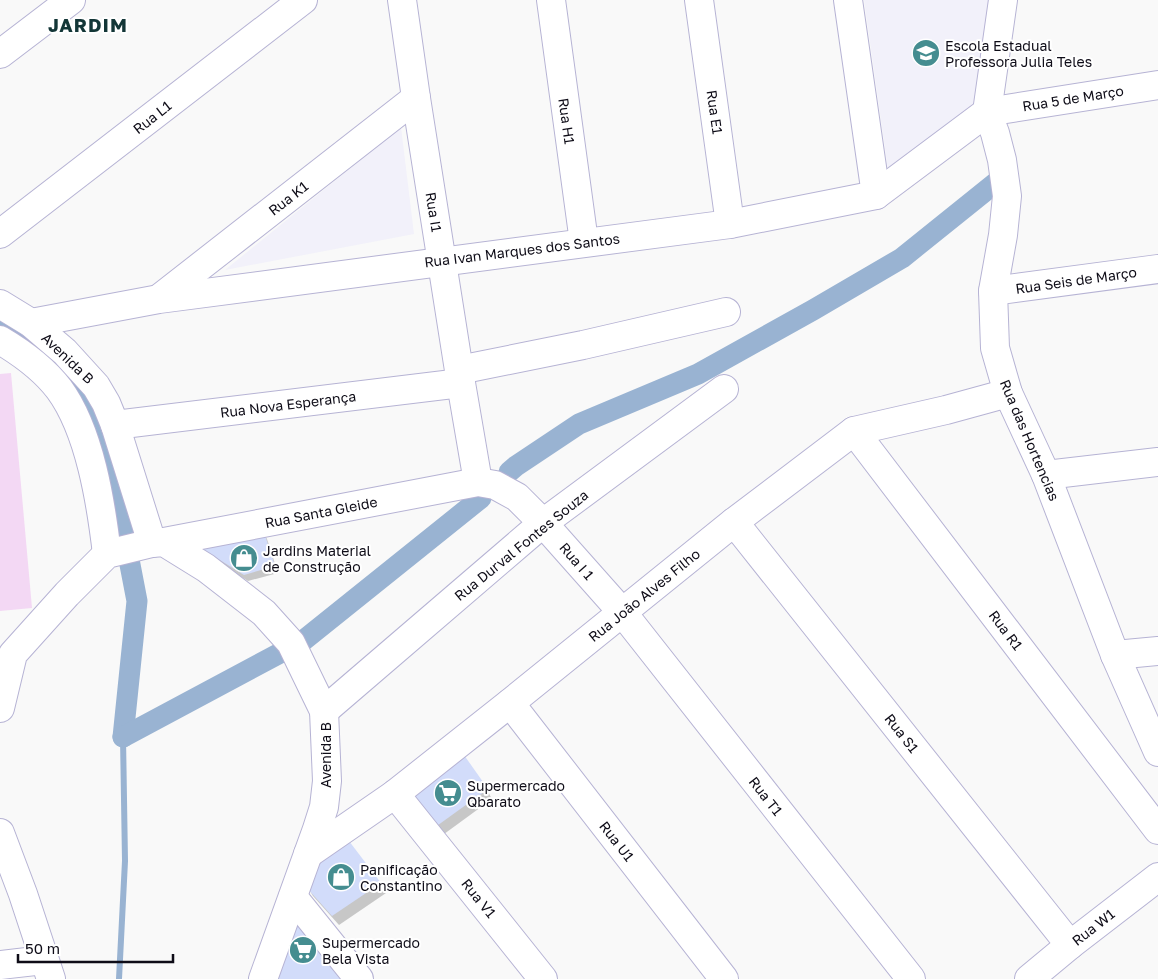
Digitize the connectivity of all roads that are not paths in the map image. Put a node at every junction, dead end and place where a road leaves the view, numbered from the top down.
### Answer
1 (71, 0) edge
2 (304, 0) edge
3 (402, 0) edge
4 (551, 0) edge
5 (699, 0) edge
6 (848, 0) edge
7 (1003, 0) edge
8 (0, 54) edge
9 (1158, 84) edge
10 (416, 98) junction
11 (987, 112) junction
12 (876, 195) junction
13 (730, 224) junction
14 (0, 234) edge
15 (584, 242) junction
16 (442, 261) junction
17 (1158, 269) edge
18 (993, 291) junction
19 (159, 299) junction
20 (0, 304) edge
21 (726, 312) dead end
22 (31, 323) junction
23 (0, 340) edge
24 (460, 376) junction
25 (724, 389) dead end
26 (1008, 393) junction
27 (115, 425) junction
28 (854, 431) junction
29 (1158, 462) edge
30 (1046, 476) junction
31 (478, 482) junction
32 (734, 522) junction
33 (543, 523) junction
34 (158, 542) junction
35 (107, 554) junction
36 (622, 612) junction
37 (1158, 651) edge
38 (4, 654) edge
39 (1114, 655) junction
40 (510, 704) junction
41 (0, 708) edge
42 (324, 710) junction
43 (1158, 752) edge
44 (395, 794) junction
45 (1158, 830) edge
46 (0, 833) edge
47 (308, 854) junction
48 (1158, 877) edge
49 (293, 897) junction
50 (1070, 945) junction
51 (0, 965) edge
52 (47, 969) edge
53 (263, 979) edge
54 (359, 979) edge
55 (544, 979) edge
56 (724, 979) edge
57 (911, 979) edge
58 (1029, 979) edge

1 - 8 street
2 - 14 street, Rua L1
3 - 10 street, Rua I1
4 - 15 street, Rua H1
5 - 13 street, Rua E1
6 - 12 street
7 - 11 street
9 - 11 street, Rua 5 de Março
10 - 16 street, Rua I1
10 - 19 street, Rua K1
11 - 12 street, Rua Ivan Marques dos Santos
11 - 18 street, Rua das Hortencias
12 - 13 street, Rua Ivan Marques dos Santos
13 - 15 street, Rua Ivan Marques dos Santos
15 - 16 street, Rua Ivan Marques dos Santos
16 - 19 street, Rua Ivan Marques dos Santos
16 - 24 street, Rua I1
17 - 18 street, Rua Seis de Março
18 - 26 street, Rua das Hortencias
19 - 22 street, Rua Ivan Marques dos Santos
20 - 22 street, Avenida B
21 - 24 street, Rua Nova Esperança
22 - 27 street, Avenida B
23 - 35 street, Avenida B
24 - 27 street, Rua Nova Esperança
24 - 31 street, Rua I1
25 - 33 street, Rua Durval Fontes Souza
26 - 28 street, Rua João Alves Filho
26 - 30 street, Rua das Hortencias
27 - 34 street, Avenida B
28 - 32 street, Rua João Alves Filho
28 - 45 street, Rua R1
29 - 30 street
30 - 39 street, Rua das Hortencias
31 - 33 street, Rua I 1
31 - 34 street, Rua Santa Gleide
32 - 36 street, Rua João Alves Filho
32 - 50 street, Rua S1
33 - 36 street, Rua I 1
33 - 42 street, Rua Durval Fontes Souza
34 - 35 street
34 - 42 street, Avenida B
35 - 38 street
36 - 40 street, Rua João Alves Filho
36 - 57 street, Rua T1
37 - 39 street
38 - 41 street
39 - 43 street, Rua das Hortencias
40 - 44 street, Rua João Alves Filho
40 - 56 street, Rua U1
42 - 47 street, Avenida B
44 - 47 street, Rua João Alves Filho
44 - 55 street, Rua V1
46 - 52 street
47 - 49 street, Avenida B
48 - 50 street, Rua W1
49 - 53 street, Avenida B
49 - 54 street
50 - 58 street, Rua W1
51 - 52 street

